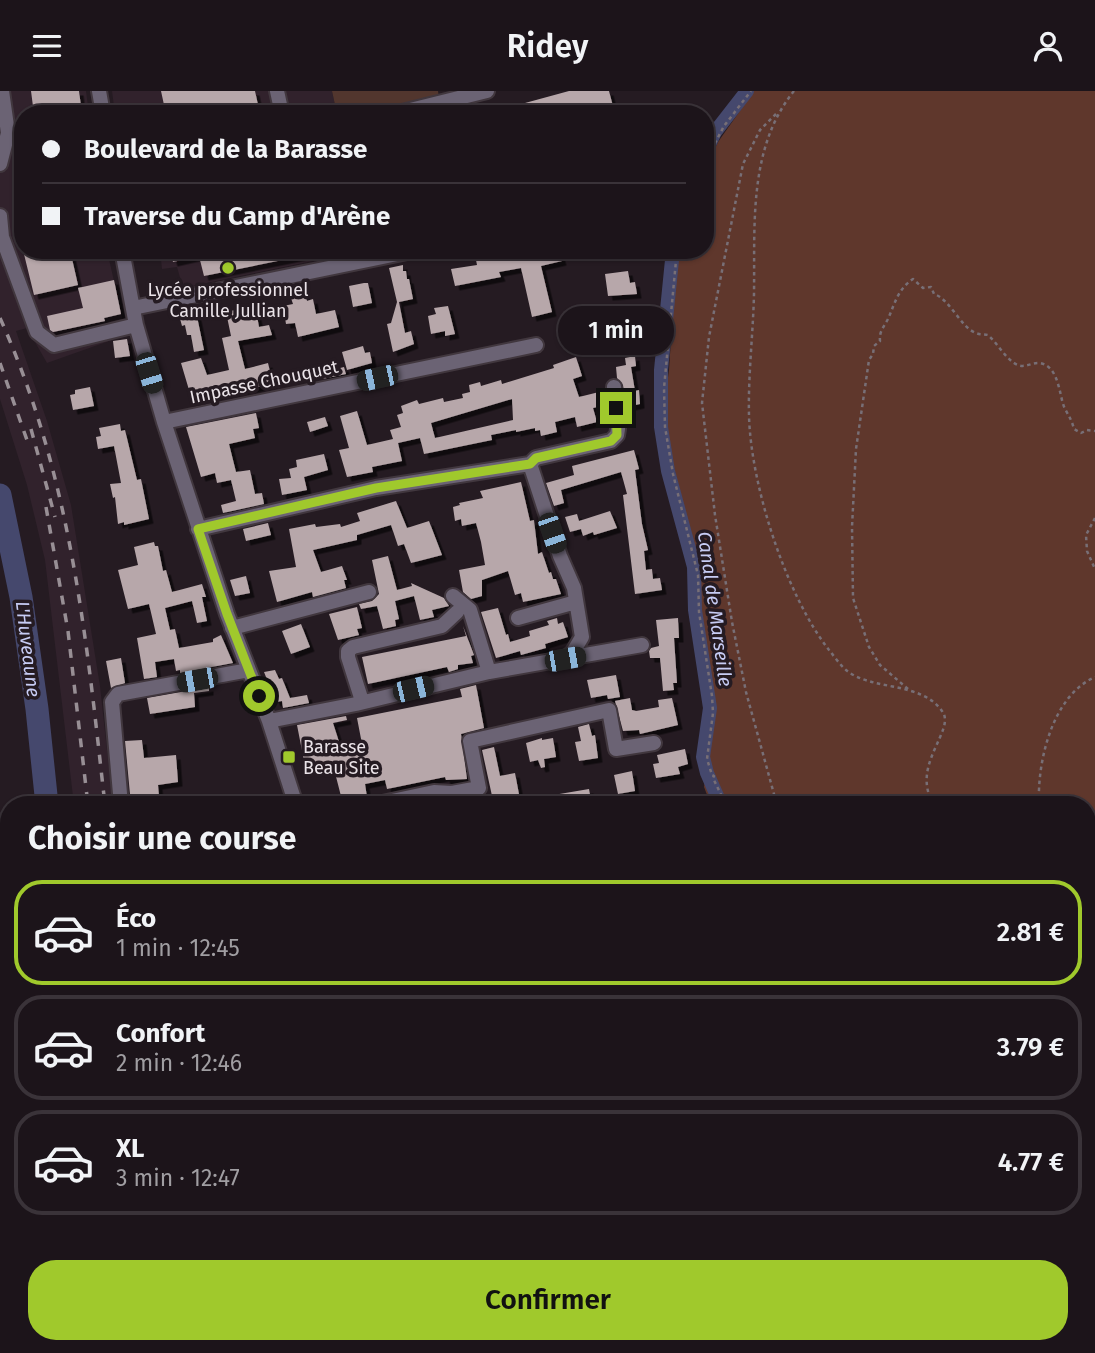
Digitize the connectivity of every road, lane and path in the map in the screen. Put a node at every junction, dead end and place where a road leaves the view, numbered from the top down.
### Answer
1 (2, 91) edge
2 (487, 91) edge
3 (751, 91) edge
4 (794, 91) edge
5 (430, 105) edge
6 (779, 111) junction
7 (714, 145) edge
8 (0, 164) edge
9 (0, 216) edge
10 (124, 259) edge
11 (373, 259) edge
12 (676, 259) edge
13 (132, 308) junction
14 (136, 325) junction
15 (536, 345) dead end
16 (614, 387) dead end
17 (164, 422) junction
18 (1095, 431) edge
19 (530, 464) junction
20 (1095, 518) edge
21 (198, 529) junction
22 (1095, 569) edge
23 (369, 592) dead end
24 (453, 596) dead end
25 (576, 602) junction
26 (457, 612) dead end
27 (518, 618) dead end
28 (232, 628) junction
29 (642, 645) dead end
30 (565, 659) junction
31 (249, 670) junction
32 (489, 672) junction
33 (1095, 677) edge
34 (911, 691) junction
35 (362, 701) junction
36 (269, 721) junction
37 (654, 743) dead end
38 (120, 796) edge
39 (293, 796) edge
40 (415, 796) edge
41 (722, 796) edge
42 (775, 796) edge
43 (929, 796) edge
44 (1038, 796) edge

1 - 8 street
2 - 5 street
3 - 7 path
4 - 6 path
6 - 34 path
6 - 42 path
9 - 14 street
10 - 13 street
11 - 13 street
12 - 41 path
13 - 14 street
14 - 17 street
15 - 17 street, Impasse Chouquet
16 - 19 street
17 - 21 street
18 - 34 path
19 - 21 street
19 - 25 street
20 - 22 path
21 - 28 street
23 - 28 street
24 - 32 street
25 - 27 street
25 - 30 street
26 - 35 street
28 - 31 street
29 - 30 street
30 - 32 street
31 - 36 street
31 - 38 street
32 - 35 street
33 - 44 path
34 - 43 path
35 - 36 street
36 - 39 street
37 - 40 street

